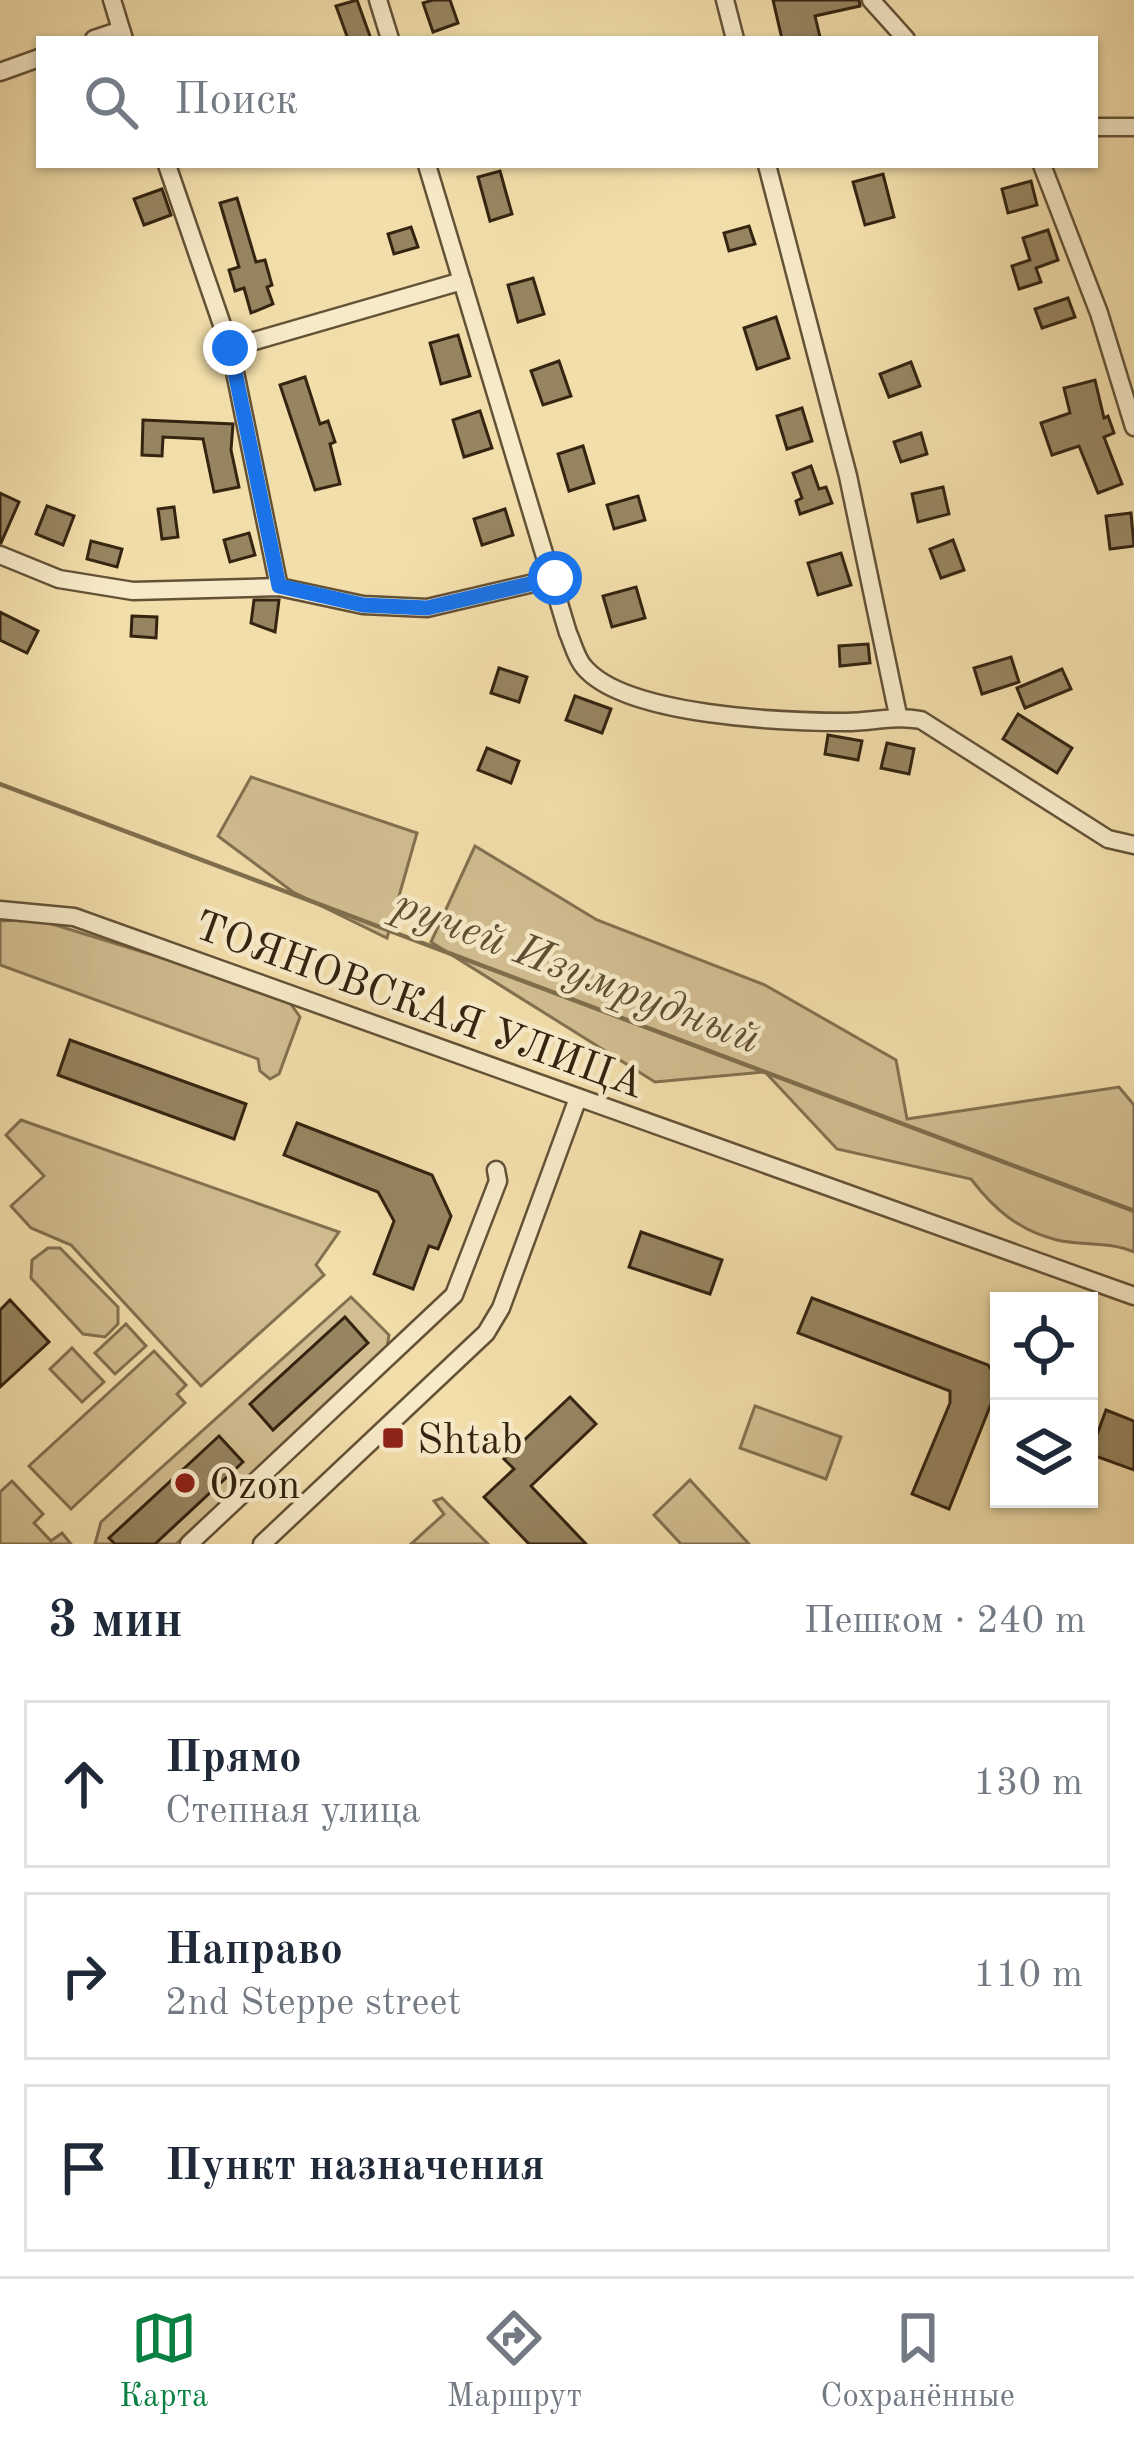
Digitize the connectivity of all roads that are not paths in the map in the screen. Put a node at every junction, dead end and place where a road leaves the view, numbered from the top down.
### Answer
1 (112, 0) edge
2 (378, 0) edge
3 (725, 0) edge
4 (871, 0) edge
5 (122, 34) edge
6 (389, 36) edge
7 (734, 36) edge
8 (903, 36) edge
9 (36, 59) edge
10 (0, 72) edge
11 (1098, 127) edge
12 (1134, 127) edge
13 (168, 168) edge
14 (428, 168) edge
15 (768, 168) edge
16 (1043, 168) edge
17 (462, 280) junction
18 (230, 348) junction
19 (1134, 427) edge
20 (0, 555) edge
21 (555, 578) junction
22 (279, 586) junction
23 (898, 716) junction
24 (1134, 845) edge
25 (0, 910) edge
26 (578, 1098) junction
27 (496, 1170) dead end
28 (1134, 1296) edge
29 (189, 1544) edge
30 (262, 1544) edge

1 - 5 street
2 - 6 street
3 - 7 street
4 - 8 street
9 - 10 street
11 - 12 street
13 - 18 street
14 - 17 street
15 - 23 street
16 - 19 street
17 - 18 street
17 - 21 street
18 - 22 street
20 - 22 street
21 - 22 street
21 - 23 street
23 - 24 street
25 - 26 street, ТОЯНОВСКАЯ УЛИЦА
26 - 28 street, ТОЯНОВСКАЯ УЛИЦА
26 - 30 street
27 - 29 street

